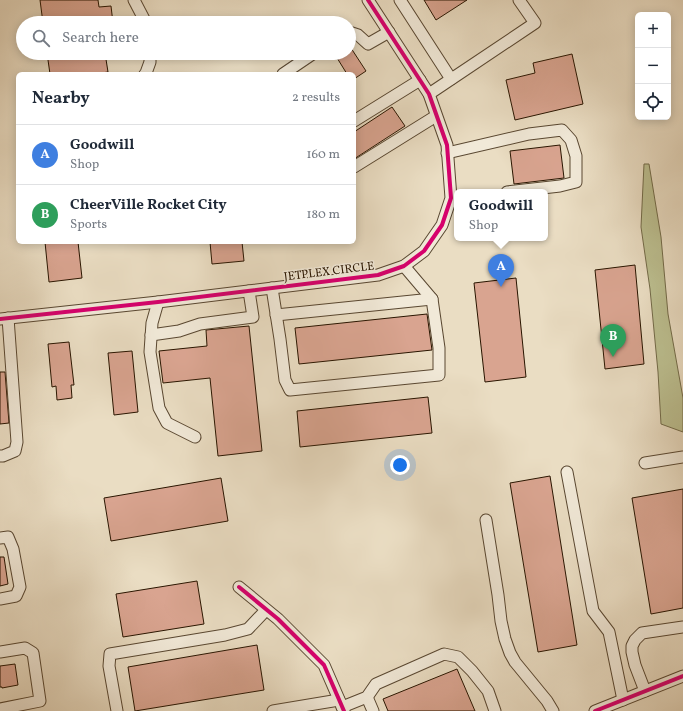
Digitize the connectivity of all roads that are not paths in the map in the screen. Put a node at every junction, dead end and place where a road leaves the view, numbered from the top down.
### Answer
1 (134, 0) edge
2 (368, 0) edge
3 (400, 0) edge
4 (519, 0) edge
5 (142, 16) edge
6 (389, 32) junction
7 (356, 34) edge
8 (150, 60) edge
9 (304, 60) edge
10 (147, 72) edge
11 (286, 72) edge
12 (451, 79) junction
13 (420, 80) junction
14 (429, 94) junction
15 (436, 116) junction
16 (356, 120) edge
17 (447, 153) junction
18 (356, 166) edge
19 (534, 189) edge
20 (454, 198) edge
21 (404, 266) junction
22 (272, 288) junction
23 (249, 291) junction
24 (432, 299) junction
25 (158, 302) junction
26 (276, 314) junction
27 (4, 318) edge
28 (151, 335) junction
29 (195, 437) dead end
30 (0, 456) edge
31 (683, 457) edge
32 (645, 463) dead end
33 (568, 472) dead end
34 (486, 520) dead end
35 (0, 538) edge
36 (239, 587) dead end
37 (0, 599) edge
38 (266, 610) junction
39 (683, 627) edge
40 (0, 652) edge
41 (683, 676) edge
42 (645, 691) junction
43 (367, 697) junction
44 (623, 700) junction
45 (342, 706) edge
46 (0, 709) edge
47 (117, 711) edge
48 (273, 711) edge
49 (373, 711) edge
50 (495, 711) edge
51 (553, 711) edge
52 (595, 711) edge

1 - 5 street
2 - 6 street, JETPLEX CIRCLE
3 - 12 street
4 - 12 street
6 - 7 street
6 - 13 street, JETPLEX CIRCLE
8 - 10 street
9 - 11 street
12 - 14 street
13 - 14 street, JETPLEX CIRCLE
13 - 16 street
14 - 15 street, JETPLEX CIRCLE
15 - 17 street, JETPLEX CIRCLE
15 - 18 street
17 - 19 street
17 - 20 street, JETPLEX CIRCLE
20 - 21 street, JETPLEX CIRCLE
21 - 22 street, JETPLEX CIRCLE
21 - 24 street
22 - 23 street, JETPLEX CIRCLE
22 - 26 street
23 - 25 street, JETPLEX CIRCLE
23 - 28 street
24 - 26 street
24 - 26 street
25 - 27 street, JETPLEX CIRCLE
25 - 28 street
27 - 30 street
28 - 29 street
31 - 32 street
33 - 44 street
34 - 51 street
35 - 37 street
36 - 38 street
38 - 45 street
38 - 47 street
39 - 42 street
40 - 46 street
41 - 42 street
42 - 44 street
43 - 45 street
43 - 49 street
43 - 50 street
44 - 52 street
45 - 48 street

